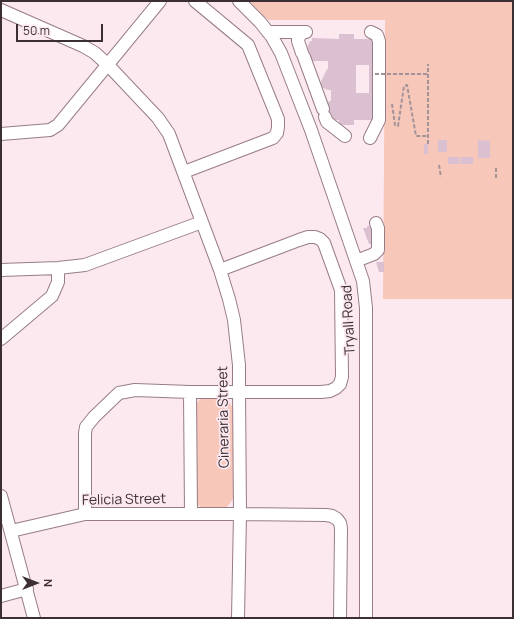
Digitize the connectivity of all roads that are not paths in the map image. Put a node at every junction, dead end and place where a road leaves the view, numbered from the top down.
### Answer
1 (160, 1) edge
2 (195, 1) edge
3 (239, 1) edge
4 (1, 10) edge
5 (268, 32) junction
6 (371, 32) dead end
7 (108, 65) junction
8 (1, 134) edge
9 (345, 136) dead end
10 (370, 138) dead end
11 (184, 172) junction
12 (202, 222) junction
13 (376, 223) dead end
14 (356, 261) junction
15 (58, 268) junction
16 (1, 270) edge
17 (220, 270) junction
18 (1, 339) edge
19 (239, 391) junction
20 (190, 392) junction
21 (1, 496) edge
22 (85, 514) junction
23 (191, 514) junction
24 (240, 514) junction
25 (11, 531) junction
26 (27, 589) junction
27 (1, 596) edge
28 (34, 618) edge
29 (238, 618) edge
30 (340, 618) edge
31 (366, 618) edge

1 - 7 street
2 - 11 street
3 - 5 street, Tryall Road
4 - 7 street, Cineraria Street
5 - 9 street
5 - 14 street, Tryall Road
6 - 10 street
7 - 8 street
7 - 11 street, Cineraria Street
11 - 12 street, Cineraria Street
12 - 15 street
12 - 17 street, Cineraria Street
13 - 14 street
14 - 31 street, Tryall Road
15 - 16 street
15 - 18 street
17 - 19 street, Cineraria Street
17 - 19 street
19 - 20 street
19 - 24 street, Cineraria Street
20 - 22 street
20 - 23 street
21 - 25 street
22 - 23 street, Felicia Street
22 - 25 street, Felicia Street
23 - 24 street, Felicia Street
24 - 29 street, Cineraria Street
24 - 30 street, Felicia Street
25 - 26 street
26 - 27 street
26 - 28 street

